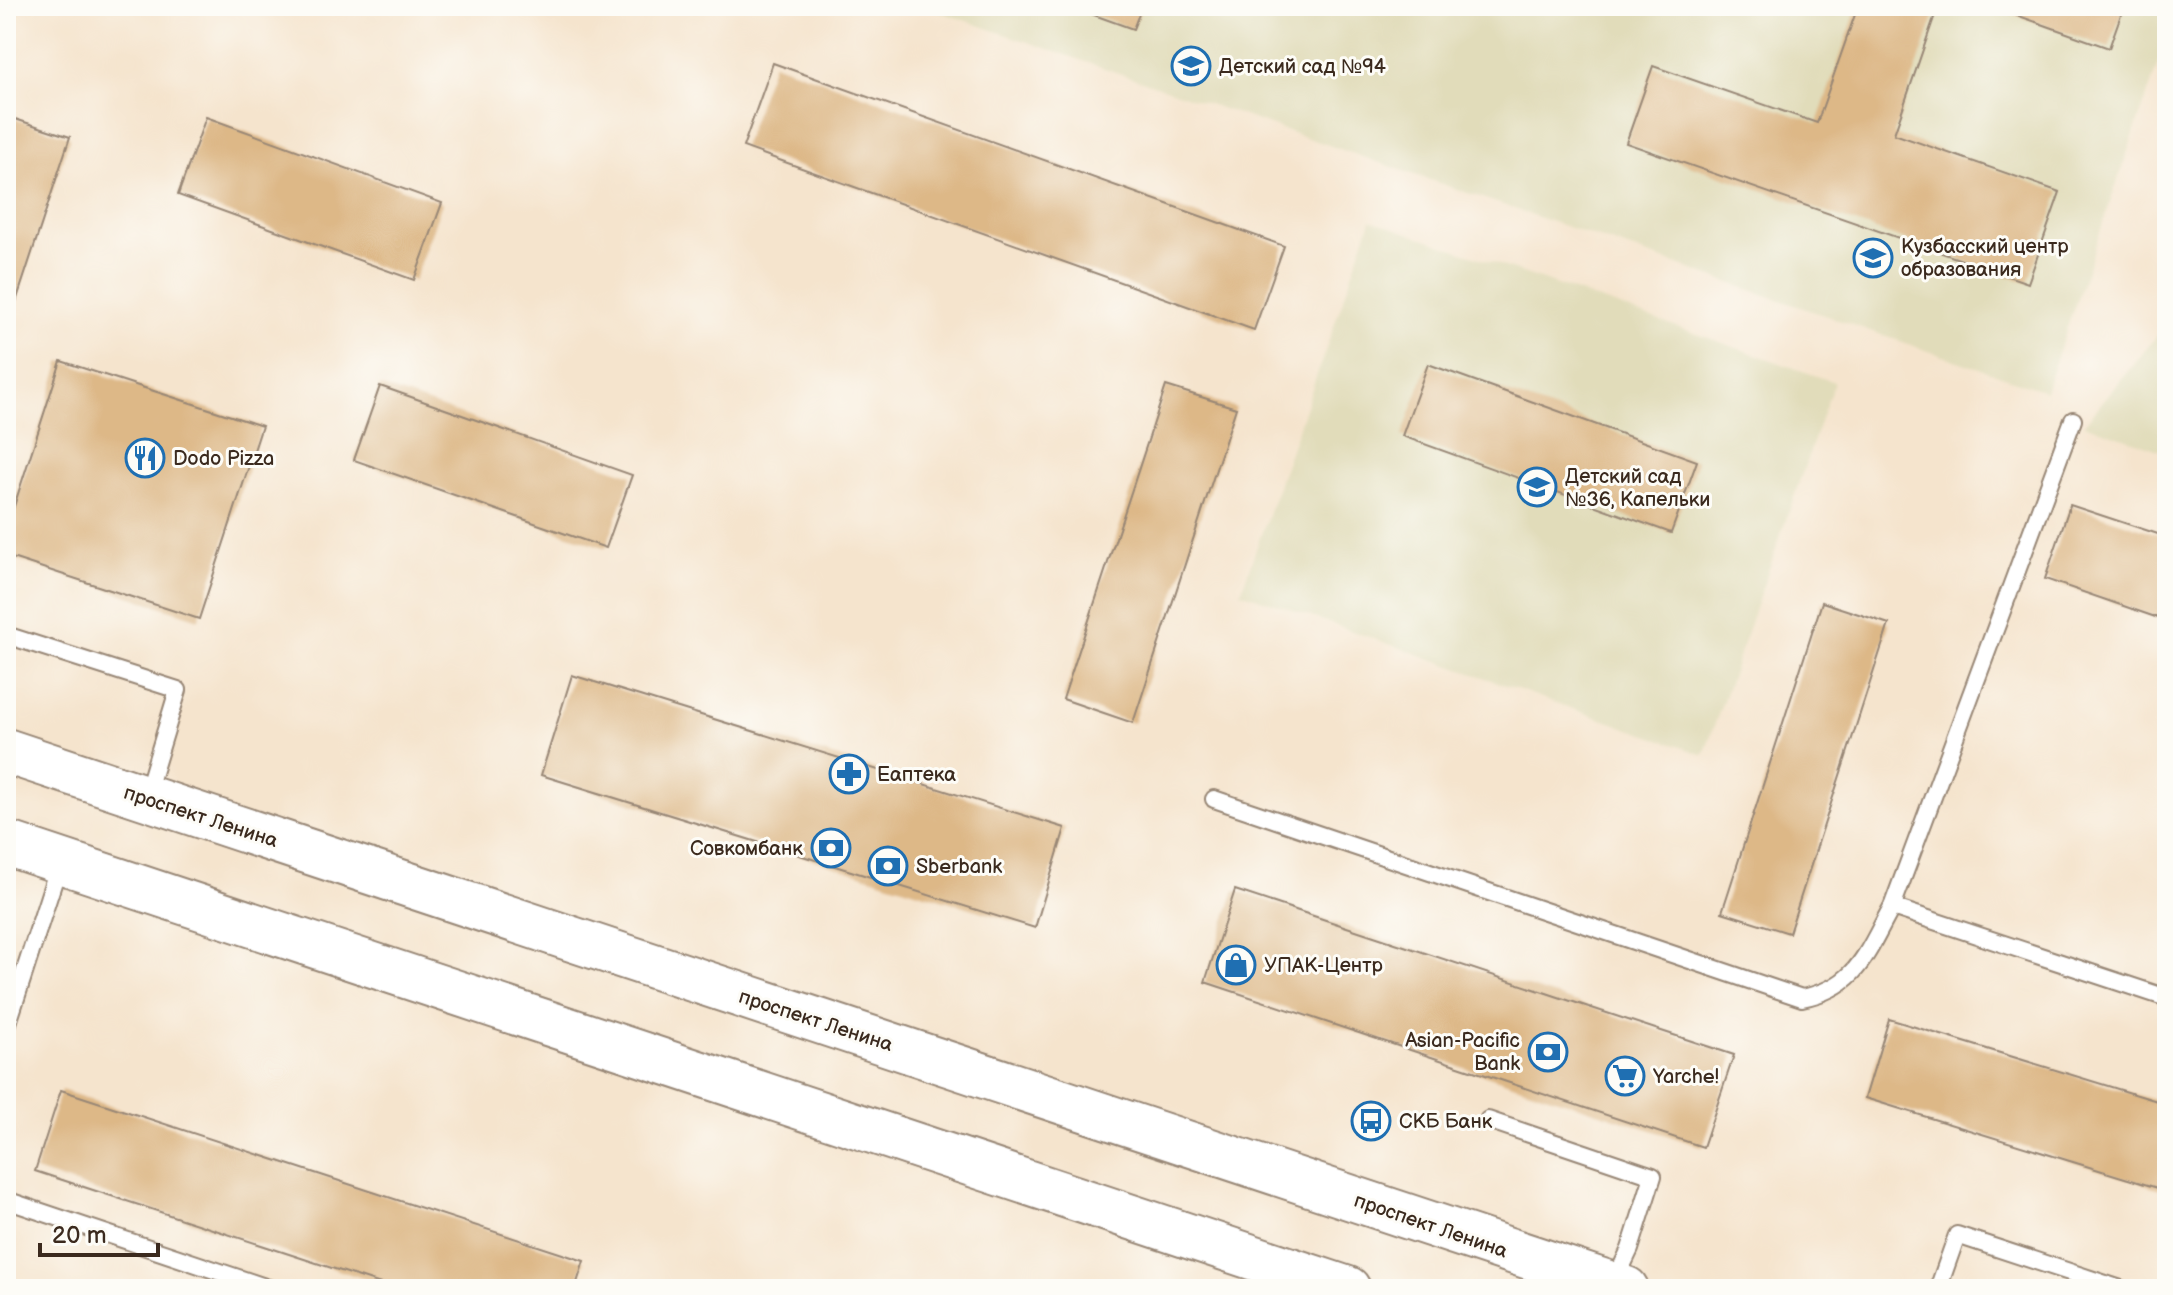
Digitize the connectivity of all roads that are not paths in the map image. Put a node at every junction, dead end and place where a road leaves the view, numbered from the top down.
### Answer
1 (2073, 420) dead end
2 (6, 635) edge
3 (6, 751) edge
4 (146, 798) junction
5 (1214, 799) dead end
6 (6, 843) edge
7 (60, 861) junction
8 (1892, 907) junction
9 (2167, 998) edge
10 (6, 1029) edge
11 (1488, 1120) dead end
12 (6, 1200) edge
13 (1617, 1288) edge
14 (271, 1289) edge
15 (1348, 1289) edge
16 (1938, 1289) edge
17 (2121, 1289) edge

1 - 8 lane
2 - 4 lane
3 - 4 main road, проспект Ленина
4 - 13 main road, проспект Ленина
5 - 8 lane
6 - 7 main road
7 - 10 lane
7 - 15 main road
8 - 9 lane
11 - 13 lane
12 - 14 lane
16 - 17 lane

